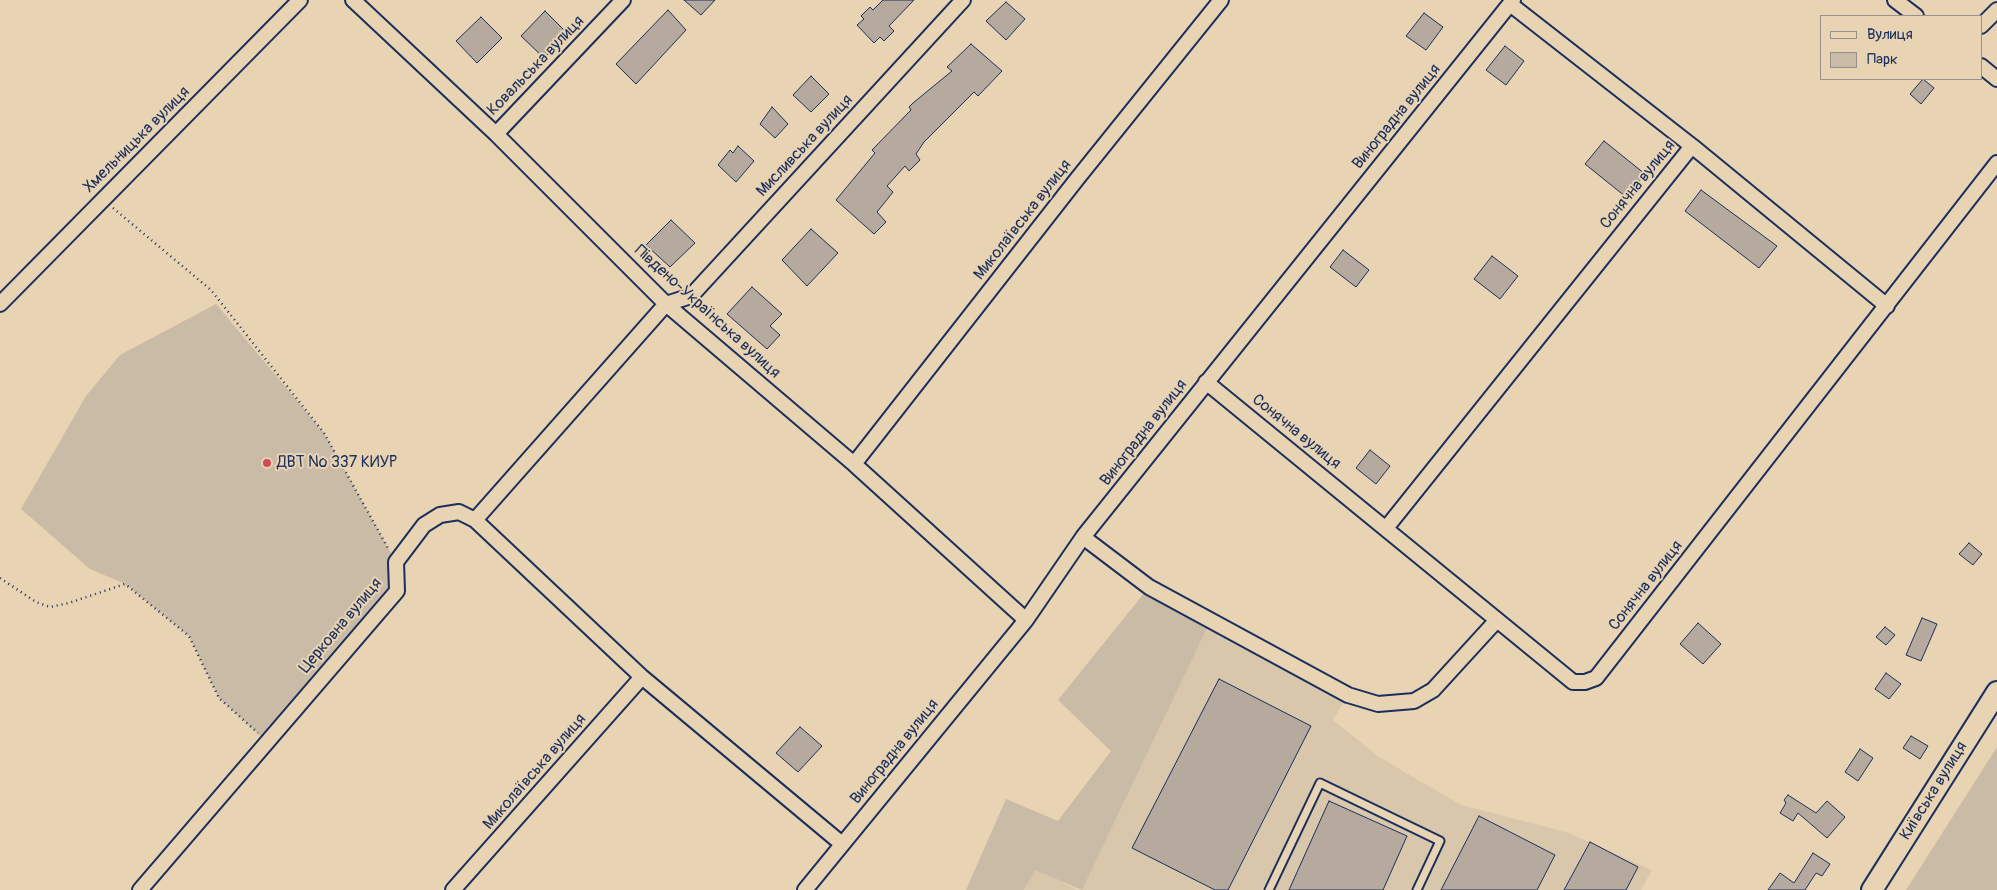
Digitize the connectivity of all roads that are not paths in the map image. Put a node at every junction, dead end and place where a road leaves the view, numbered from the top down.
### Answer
1 (300, 0) edge
2 (353, 0) edge
3 (623, 0) edge
4 (963, 0) edge
5 (1221, 0) edge
6 (1895, 0) edge
7 (1511, 2) edge
8 (1997, 10) edge
9 (1915, 15) edge
10 (1982, 25) edge
11 (1982, 67) edge
12 (1997, 79) edge
13 (496, 134) junction
14 (1692, 146) junction
15 (1997, 163) edge
16 (0, 304) edge
17 (666, 304) junction
18 (1887, 306) junction
19 (1206, 382) junction
20 (854, 464) junction
21 (475, 520) junction
22 (1387, 527) junction
23 (1083, 538) junction
24 (1026, 620) junction
25 (1497, 620) junction
26 (642, 676) junction
27 (1997, 692) edge
28 (842, 844) junction
29 (140, 890) edge
30 (453, 890) edge
31 (805, 890) edge
32 (1269, 890) edge
33 (1417, 890) edge
34 (1872, 890) edge

1 - 16 street, Хмельницька вулиця
2 - 13 street, Південо-Українська вулиця
3 - 13 street, Ковальська вулиця
4 - 17 street, Мисливська вулиця
5 - 20 street, Миколаївська вулиця
6 - 9 street
7 - 14 street, Сонячна вулиця
7 - 19 street, Виноградна вулиця
8 - 10 street
11 - 12 street
13 - 17 street, Південо-Українська вулиця
14 - 18 street, Сонячна вулиця
14 - 22 street, Сонячна вулиця
15 - 18 street, Сонячна вулиця
17 - 20 street, Південо-Українська вулиця
17 - 21 street
18 - 25 street, Сонячна вулиця
19 - 22 street, Сонячна вулиця
19 - 23 street, Виноградна вулиця
20 - 24 street, Південо-Українська вулиця
21 - 26 street
21 - 29 street, Церковна вулиця
22 - 25 street, Сонячна вулиця
23 - 24 street, Виноградна вулиця
23 - 25 street
24 - 28 street, Виноградна вулиця
26 - 28 street
26 - 30 street, Миколаївська вулиця
27 - 34 main road, Київська вулиця
28 - 31 street, Виноградна вулиця
32 - 33 lane

